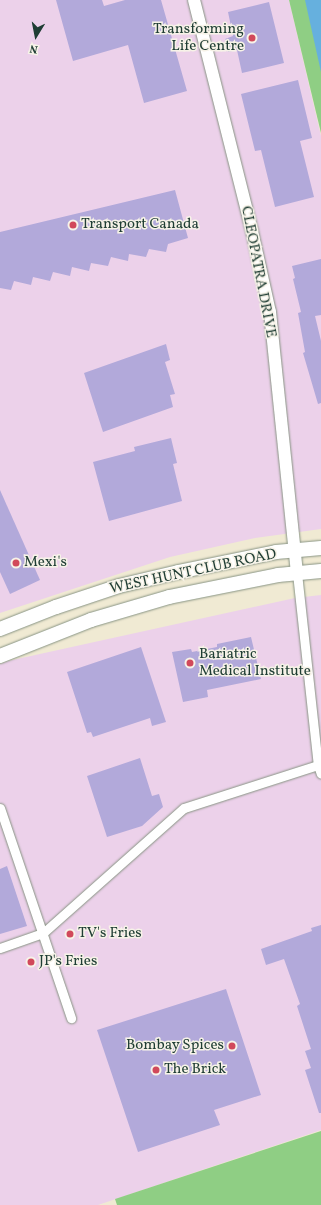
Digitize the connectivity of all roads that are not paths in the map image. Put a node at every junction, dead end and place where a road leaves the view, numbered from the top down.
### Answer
1 (194, 0) edge
2 (321, 548) edge
3 (294, 551) junction
4 (321, 571) edge
5 (297, 573) junction
6 (0, 629) edge
7 (0, 656) edge
8 (320, 770) edge
9 (0, 808) edge
10 (43, 933) junction
11 (0, 948) edge
12 (71, 1018) dead end

1 - 3 street, CLEOPATRA DRIVE
2 - 3 main road, WEST HUNT CLUB ROAD
3 - 5 street, CLEOPATRA DRIVE
3 - 6 main road, WEST HUNT CLUB ROAD
4 - 5 main road, WEST HUNT CLUB ROAD
5 - 7 main road, WEST HUNT CLUB ROAD
5 - 8 street
8 - 10 street
9 - 10 street
10 - 11 street
10 - 12 street

